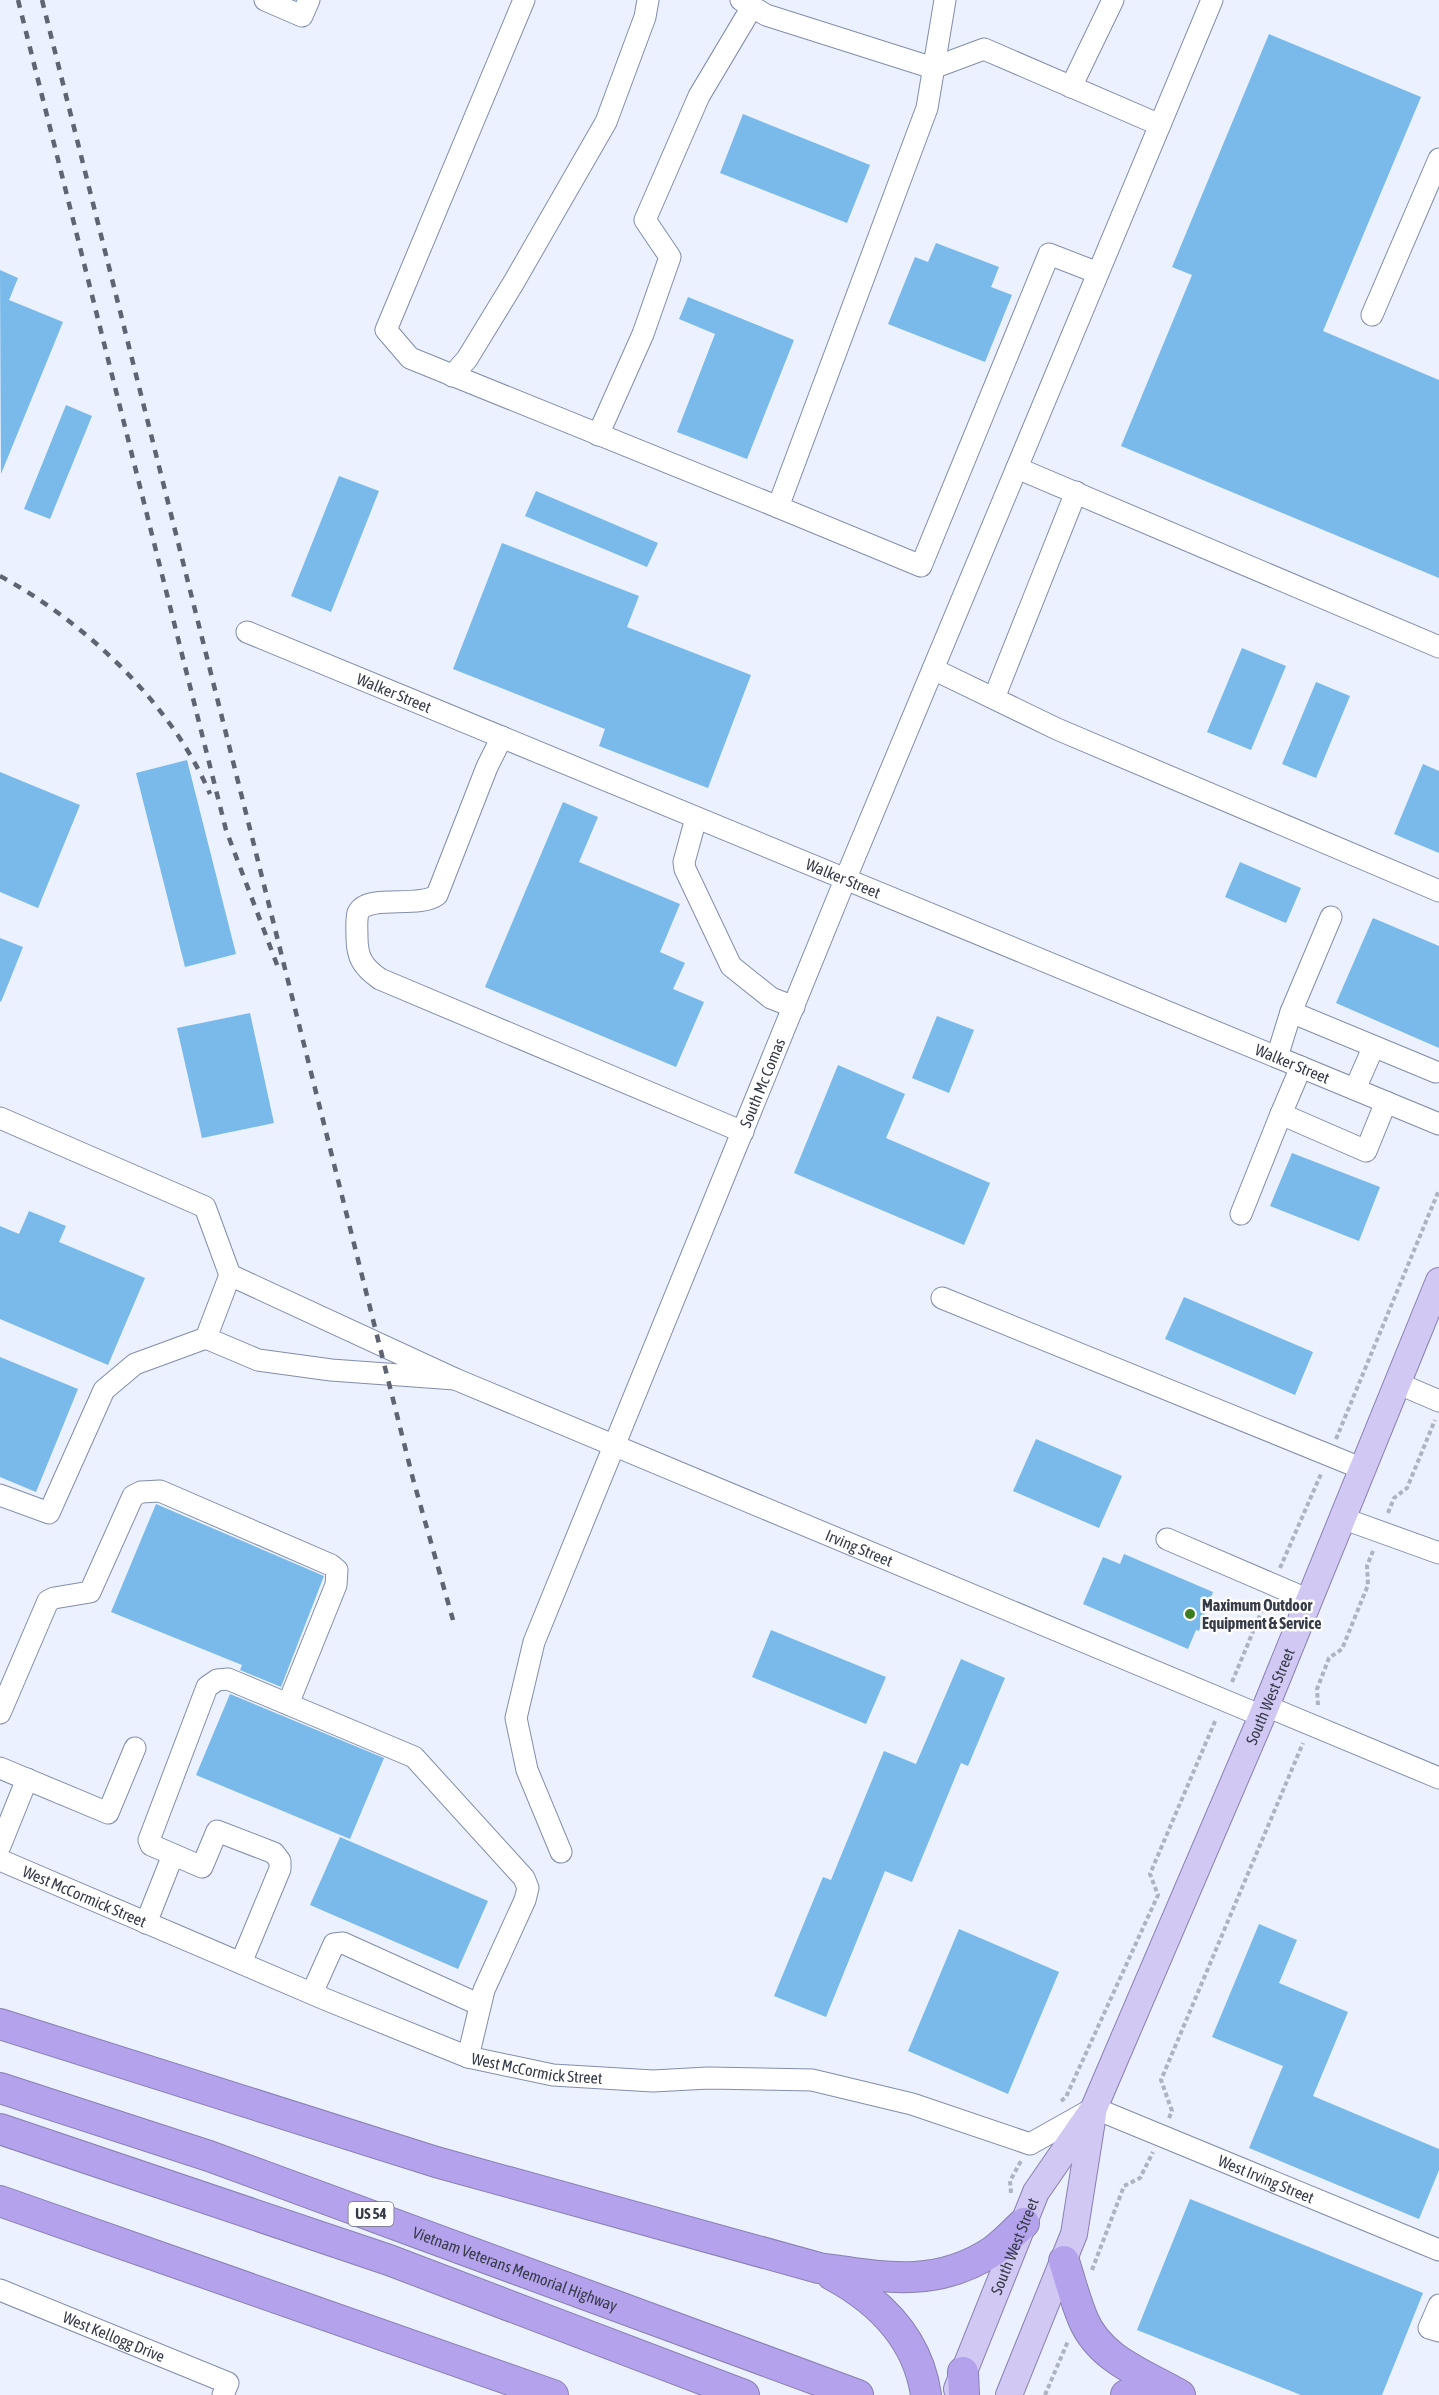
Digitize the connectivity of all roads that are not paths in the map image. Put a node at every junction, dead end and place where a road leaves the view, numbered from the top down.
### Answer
1 (265, 0) edge
2 (309, 0) edge
3 (524, 0) edge
4 (648, 0) edge
5 (945, 0) edge
6 (1113, 0) edge
7 (1212, 0) edge
8 (746, 3) edge
9 (933, 68) junction
10 (1071, 87) junction
11 (1160, 124) junction
12 (1439, 159) edge
13 (1434, 184) edge
14 (1098, 273) junction
15 (1372, 315) dead end
16 (452, 375) junction
17 (598, 435) junction
18 (1017, 468) junction
19 (1076, 492) junction
20 (778, 507) junction
21 (247, 632) dead end
22 (1436, 639) edge
23 (933, 669) junction
24 (994, 698) junction
25 (502, 737) junction
26 (696, 818) junction
27 (845, 880) junction
28 (1439, 891) edge
29 (1331, 916) dead end
30 (794, 1007) junction
31 (1291, 1012) junction
32 (1373, 1048) junction
33 (1276, 1057) junction
34 (1301, 1067) junction
35 (1436, 1072) dead end
36 (1355, 1089) junction
37 (1386, 1102) junction
38 (1281, 1114) junction
39 (0, 1118) edge
40 (1439, 1124) edge
41 (743, 1132) junction
42 (1241, 1214) dead end
43 (230, 1275) junction
44 (1437, 1290) edge
45 (942, 1298) dead end
46 (206, 1338) junction
47 (455, 1379) junction
48 (1397, 1383) junction
49 (1439, 1401) edge
50 (615, 1445) junction
51 (1363, 1468) junction
52 (0, 1495) edge
53 (1342, 1518) junction
54 (1167, 1539) dead end
55 (1439, 1553) edge
56 (1309, 1600) junction
57 (288, 1704) junction
58 (1264, 1711) junction
59 (0, 1713) edge
60 (135, 1748) dead end
61 (0, 1768) edge
62 (1439, 1778) edge
63 (27, 1779) junction
64 (0, 1846) edge
65 (561, 1852) dead end
66 (173, 1855) junction
67 (0, 1860) edge
68 (146, 1923) junction
69 (241, 1963) junction
70 (312, 1993) junction
71 (480, 2004) junction
72 (0, 2024) edge
73 (468, 2057) junction
74 (0, 2088) edge
75 (1094, 2108) junction
76 (0, 2129) edge
77 (0, 2201) edge
78 (1018, 2211) junction
79 (1439, 2250) edge
80 (1064, 2261) junction
81 (819, 2268) junction
82 (0, 2290) edge
83 (1439, 2305) edge
84 (1439, 2331) edge
85 (919, 2364) junction
86 (960, 2387) edge
87 (225, 2389) edge
88 (733, 2391) edge
89 (553, 2395) edge
90 (858, 2395) edge
91 (926, 2395) edge
92 (935, 2395) edge
93 (1009, 2395) edge
94 (1126, 2395) edge
95 (1134, 2395) edge
96 (1180, 2395) edge

1 - 2 street
3 - 16 street
4 - 16 street
5 - 9 street
6 - 10 street
7 - 11 street, South Mc Comas
8 - 9 street
8 - 17 street
9 - 10 street
9 - 20 street
10 - 11 street
11 - 14 street, South Mc Comas
12 - 13 street
13 - 15 street
14 - 18 street, South Mc Comas
14 - 20 street
16 - 17 street
17 - 20 street
18 - 19 street
18 - 23 street, South Mc Comas
19 - 22 street
19 - 24 street
21 - 25 street, Walker Street
23 - 24 street
23 - 27 street, South Mc Comas
24 - 28 street
25 - 26 street, Walker Street
25 - 41 street
26 - 27 street, Walker Street
26 - 30 street
27 - 30 street, South Mc Comas
27 - 33 street, Walker Street
29 - 31 street
30 - 41 street, South Mc Comas
31 - 32 street
31 - 33 street
32 - 35 street
32 - 36 street
33 - 34 street, Walker Street
34 - 36 street, Walker Street
34 - 38 street
36 - 37 street, Walker Street
37 - 38 street
37 - 40 street, Walker Street
38 - 42 street
39 - 43 street
41 - 50 street, South Mc Comas
43 - 46 street
43 - 47 street, Irving Street
44 - 48 main road, South West Street
45 - 51 street
46 - 47 street
46 - 52 street
47 - 50 street, Irving Street
48 - 49 street
48 - 51 main road, South West Street
50 - 58 street, Irving Street
50 - 65 street, South Mc Comas
51 - 53 main road, South West Street
53 - 55 street
53 - 56 main road, South West Street
54 - 56 street
56 - 58 main road, South West Street
57 - 59 street
57 - 66 street
57 - 71 street
58 - 62 street, Irving Street
58 - 75 main road, South West Street
60 - 63 street
61 - 63 street
63 - 64 street
66 - 68 street
66 - 69 street
67 - 68 street, West McCormick Street
68 - 69 street, West McCormick Street
69 - 70 street, West McCormick Street
70 - 71 street
70 - 73 street, West McCormick Street
71 - 73 street
72 - 81 highway
73 - 75 street, West McCormick Street
74 - 90 highway, Vietnam Veterans Memorial Highway / US 54
75 - 78 main road, South West Street
75 - 79 street, West Irving Street
75 - 80 main road, South West Street
76 - 88 highway, US 54
77 - 89 highway
78 - 81 highway
78 - 86 main road, South West Street
80 - 93 main road, South West Street
80 - 96 highway
81 - 85 highway
82 - 87 street, West Kellogg Drive
83 - 84 street
85 - 91 highway
85 - 92 highway
94 - 95 highway

